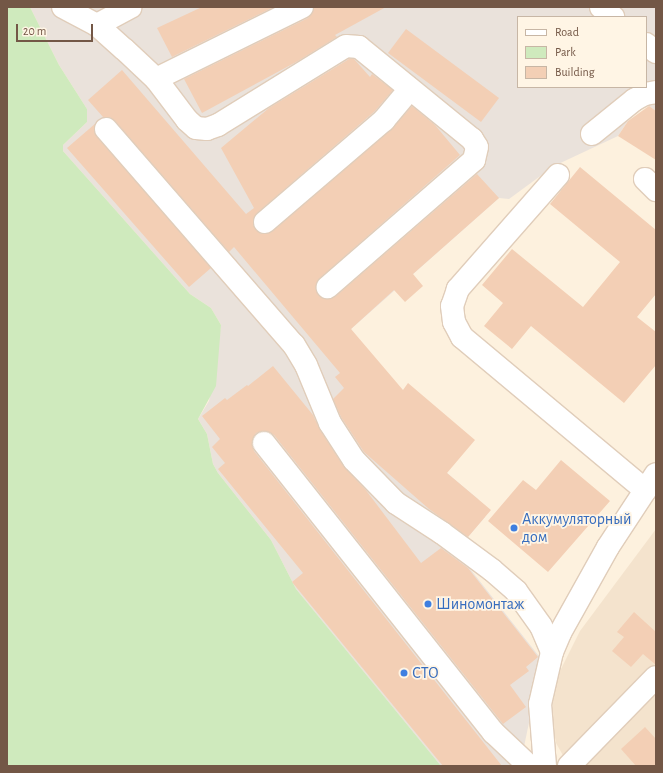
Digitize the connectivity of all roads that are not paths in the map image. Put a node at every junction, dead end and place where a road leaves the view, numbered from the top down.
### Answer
1 (63, 7) edge
2 (131, 7) edge
3 (302, 7) edge
4 (600, 7) edge
5 (612, 16) edge
6 (97, 25) junction
7 (647, 45) edge
8 (656, 52) edge
9 (156, 79) junction
10 (410, 89) junction
11 (656, 92) edge
12 (106, 129) dead end
13 (592, 134) dead end
14 (558, 175) dead end
15 (265, 222) dead end
16 (328, 287) dead end
17 (264, 443) dead end
18 (650, 482) edge
19 (552, 652) junction
20 (656, 677) edge
21 (529, 766) edge
22 (545, 766) edge
23 (569, 766) edge

1 - 6 lane
2 - 6 lane
3 - 9 lane
4 - 5 lane
6 - 9 lane
7 - 8 lane
9 - 10 lane
10 - 15 lane
10 - 16 lane
11 - 13 lane
12 - 19 lane
14 - 18 lane
17 - 21 lane
18 - 19 lane
19 - 22 lane
20 - 23 lane

